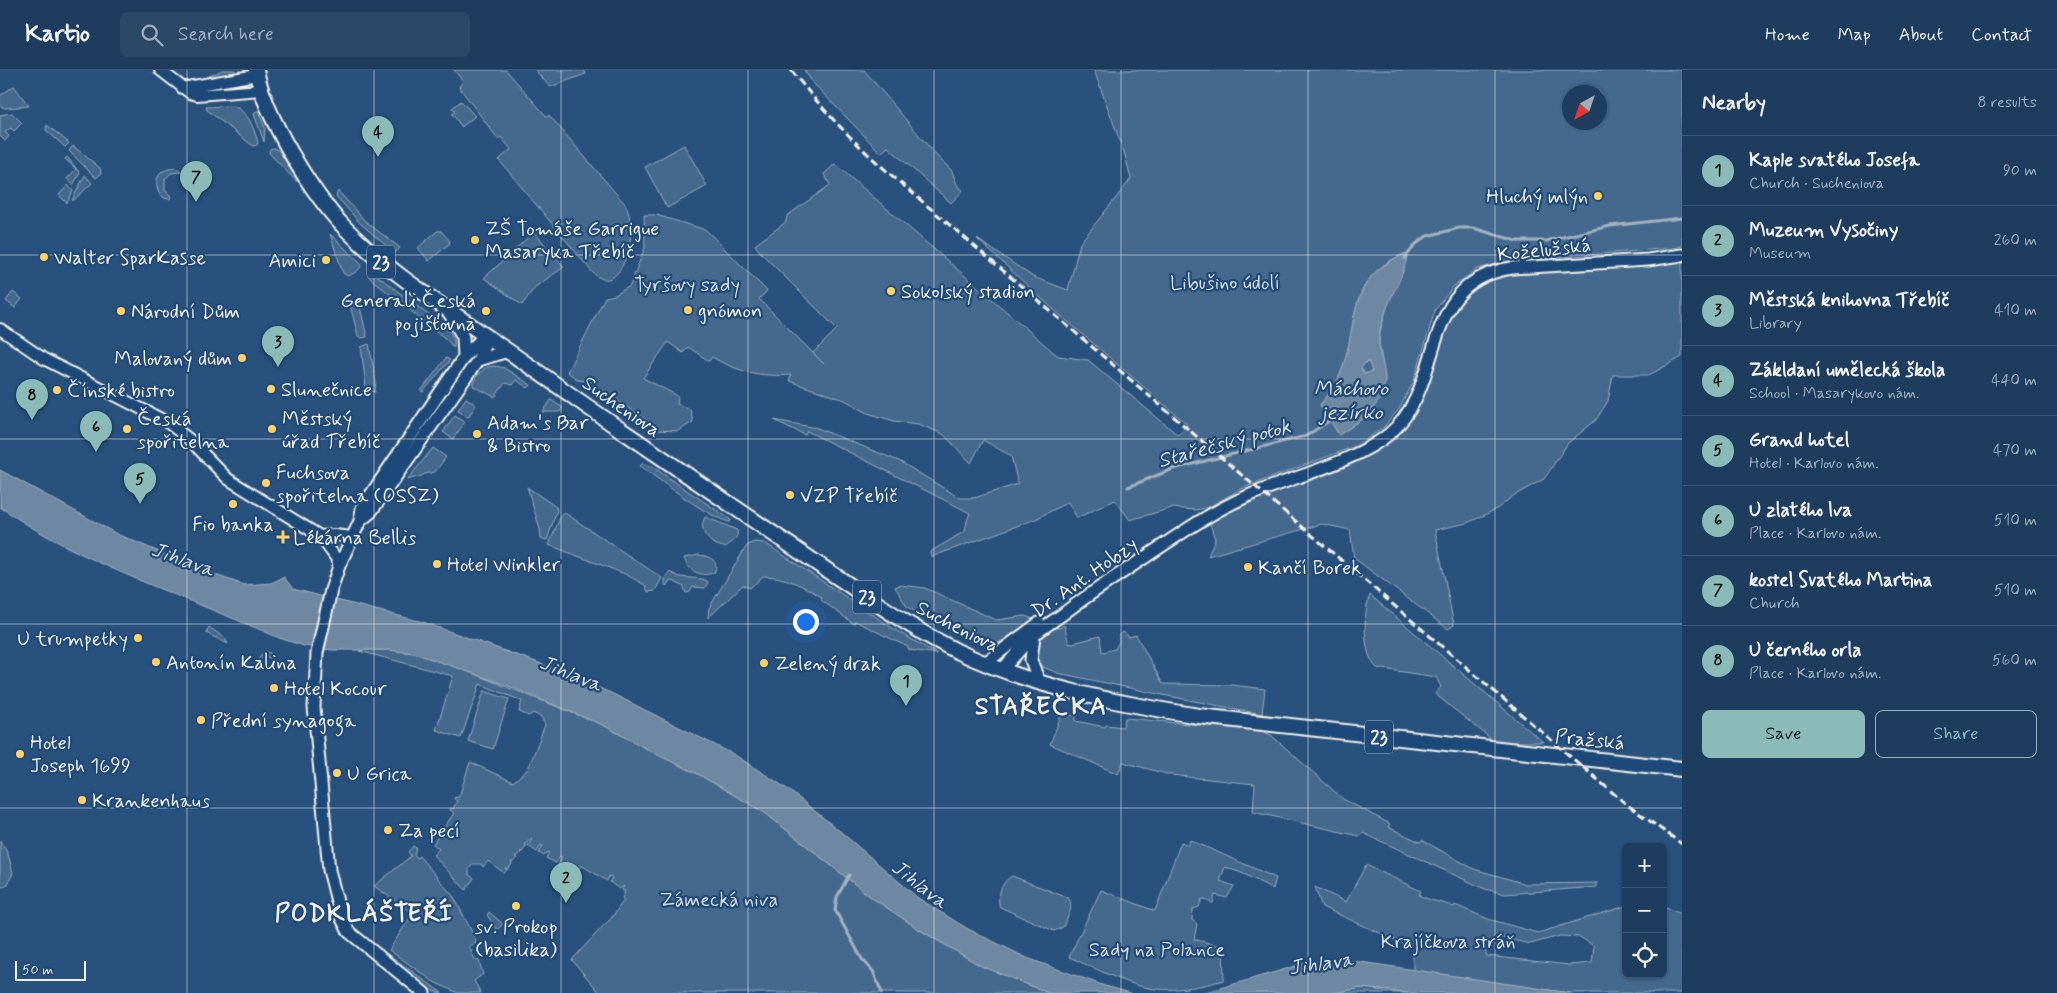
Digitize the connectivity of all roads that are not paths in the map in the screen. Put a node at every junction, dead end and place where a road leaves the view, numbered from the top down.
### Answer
1 (160, 70) edge
2 (256, 72) edge
3 (182, 88) junction
4 (262, 90) junction
5 (1682, 255) edge
6 (448, 310) junction
7 (0, 328) edge
8 (486, 335) junction
9 (508, 351) junction
10 (464, 357) junction
11 (478, 360) junction
12 (360, 521) junction
13 (1195, 524) joint
14 (320, 536) junction
15 (352, 536) junction
16 (339, 566) junction
17 (1092, 592) junction
18 (1034, 635) junction
19 (986, 663) junction
20 (1002, 670) junction
21 (1039, 682) junction
22 (1493, 749) joint
23 (1682, 769) edge
24 (424, 993) edge

1 - 3 street
2 - 3 street
2 - 4 main road, 23
3 - 4 street
4 - 6 main road, 23
5 - 13 main road, Koželužská
6 - 8 main road, 23
6 - 10 main road
7 - 14 street
8 - 9 main road, Sucheniova / 23
8 - 10 main road
8 - 11 main road
9 - 11 main road
9 - 19 main road, Sucheniova / 23
10 - 12 main road
11 - 12 main road
12 - 15 main road
13 - 17 main road, Dr. Ant. Hobzy
14 - 15 street
14 - 16 street
15 - 16 main road
16 - 24 main road
17 - 18 main road, Dr. Ant. Hobzy
17 - 19 main road
18 - 20 main road, Dr. Ant. Hobzy
18 - 21 main road
19 - 20 main road, Sucheniova / 23
20 - 21 main road, Sucheniova / 23
21 - 22 main road, Sucheniova / 23
22 - 23 main road, Pražská / 23

